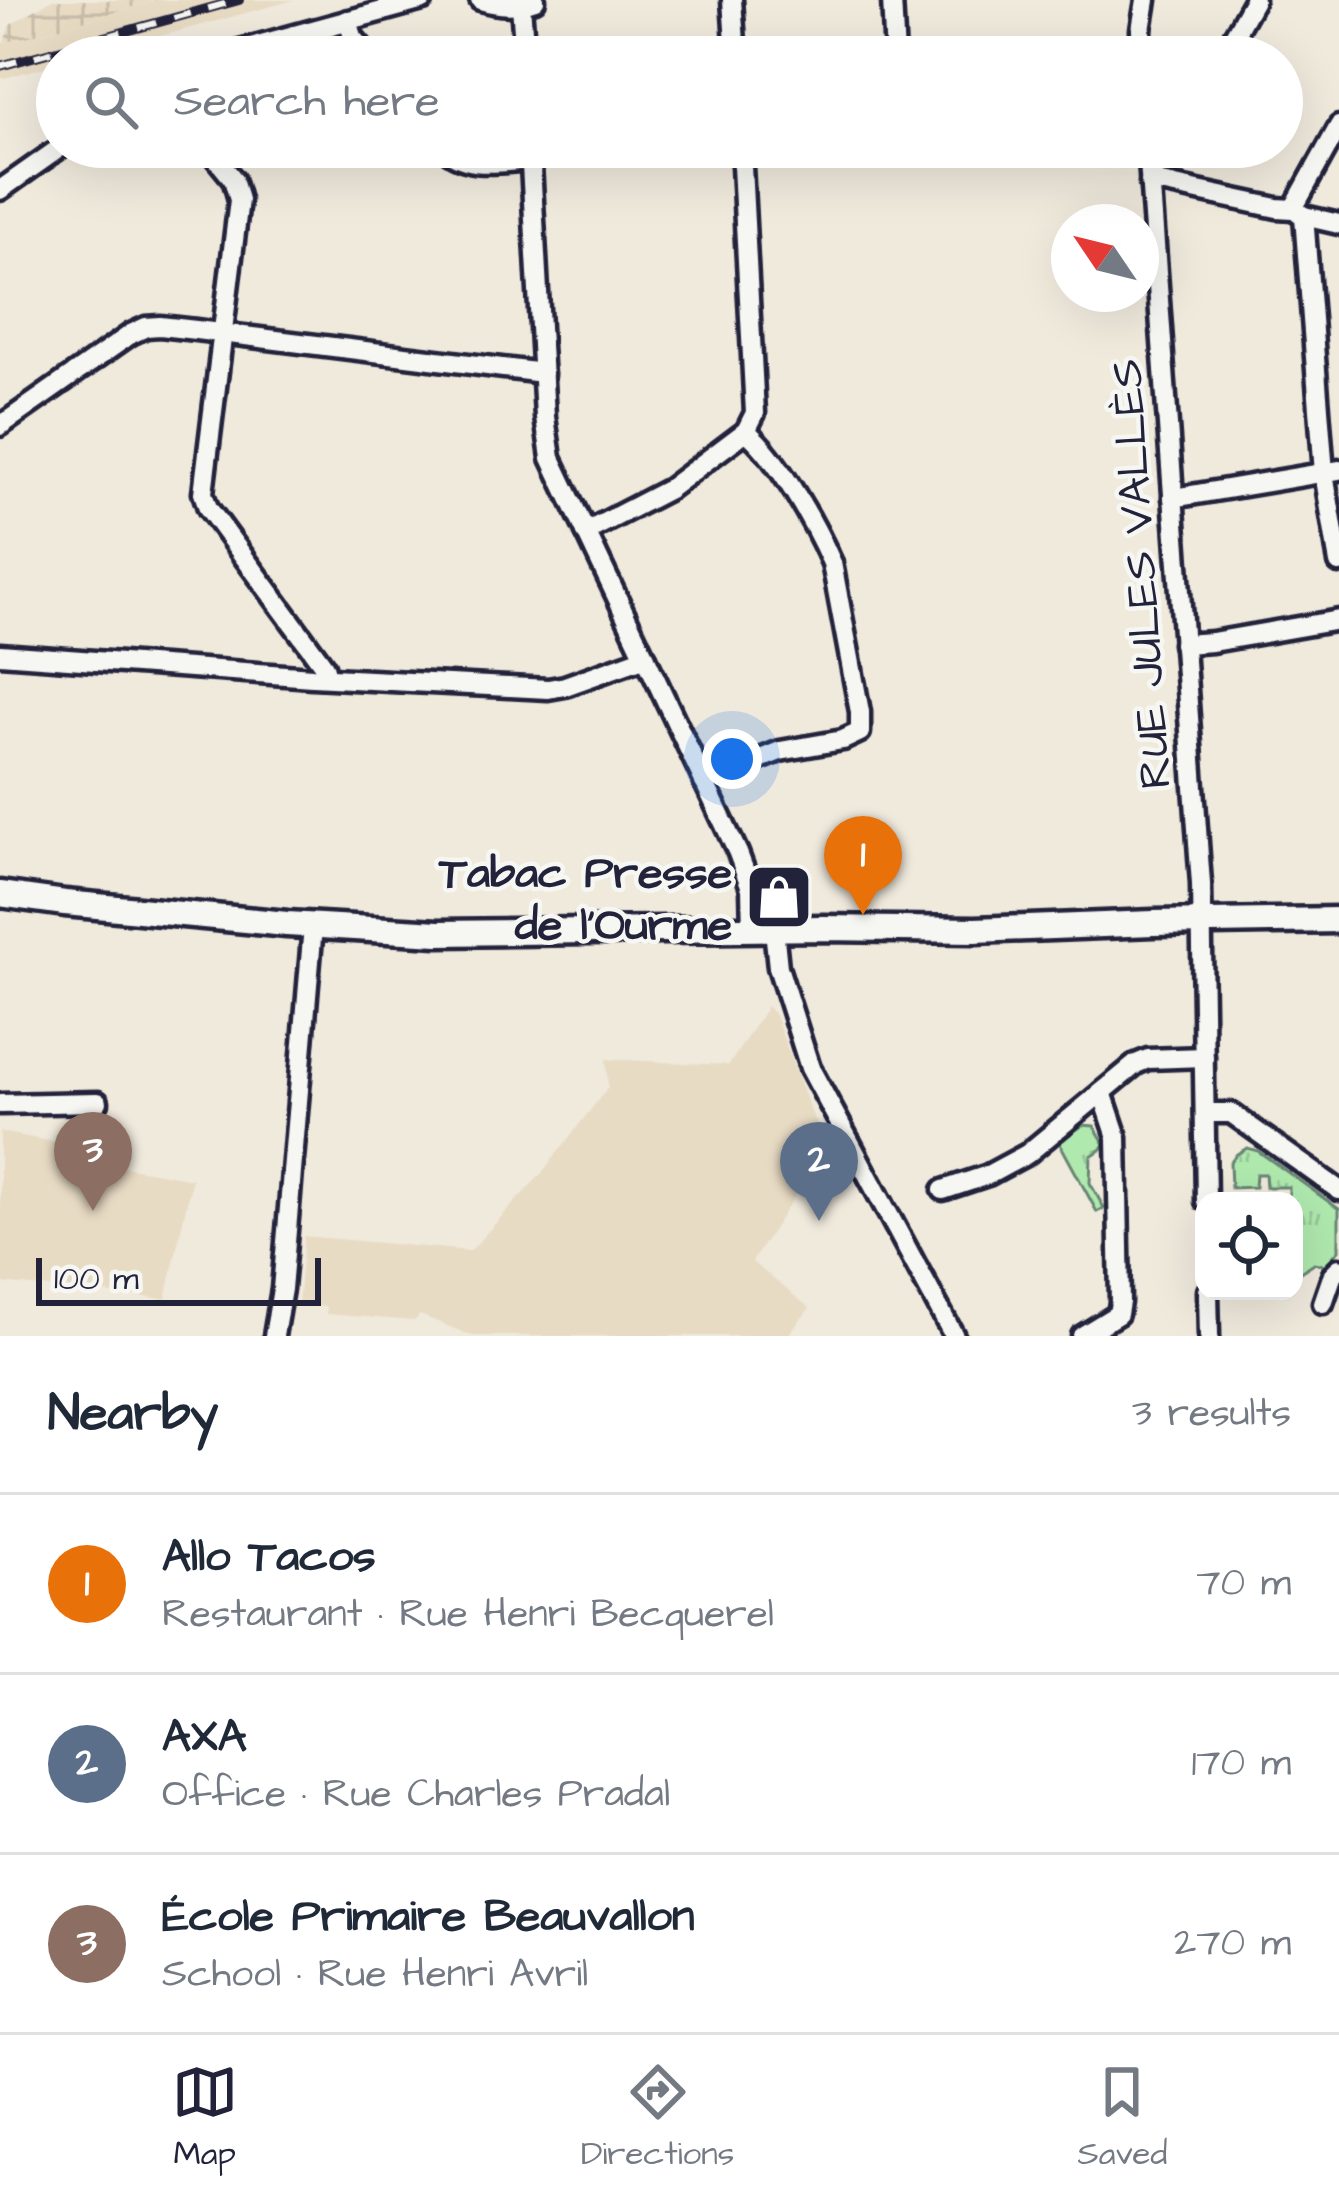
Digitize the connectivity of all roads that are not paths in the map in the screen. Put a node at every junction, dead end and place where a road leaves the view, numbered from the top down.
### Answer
1 (423, 0) edge
2 (480, 0) edge
3 (732, 0) edge
4 (892, 0) edge
5 (1146, 0) edge
6 (1255, 0) edge
7 (528, 3) edge
8 (348, 20) junction
9 (290, 36) edge
10 (353, 36) edge
11 (526, 36) edge
12 (735, 36) edge
13 (894, 36) edge
14 (1141, 36) edge
15 (1234, 36) edge
16 (1339, 126) edge
17 (36, 165) edge
18 (224, 168) edge
19 (531, 168) edge
20 (742, 168) edge
21 (1149, 168) edge
22 (1151, 168) edge
23 (0, 190) edge
24 (1298, 212) junction
25 (1339, 224) edge
26 (222, 333) junction
27 (543, 373) junction
28 (0, 426) edge
29 (746, 431) junction
30 (1331, 471) edge
31 (1173, 498) junction
32 (586, 532) junction
33 (1339, 563) edge
34 (1339, 620) edge
35 (1184, 644) junction
36 (0, 654) edge
37 (646, 657) junction
38 (328, 677) junction
39 (704, 782) junction
40 (0, 894) edge
41 (1339, 920) edge
42 (1201, 922) junction
43 (313, 926) junction
44 (763, 930) junction
45 (1204, 1057) junction
46 (1102, 1092) junction
47 (98, 1102) dead end
48 (0, 1104) edge
49 (1205, 1113) junction
50 (943, 1190) dead end
51 (1339, 1190) edge
52 (1206, 1192) edge
53 (1339, 1268) edge
54 (1208, 1300) edge
55 (1323, 1303) dead end
56 (274, 1336) edge
57 (954, 1336) edge
58 (1082, 1336) edge
59 (1209, 1336) edge

1 - 8 street
2 - 7 street
3 - 12 street
4 - 13 street
5 - 14 street
6 - 15 street
7 - 11 street
8 - 9 street
8 - 10 street
16 - 24 street
17 - 23 street
18 - 26 street
19 - 27 street
20 - 29 street
21 - 31 street, RUE JULES VALLÈS
22 - 24 street
24 - 25 street
24 - 30 street
26 - 27 street
26 - 28 street
26 - 38 street
27 - 32 street
29 - 32 street
29 - 39 street
30 - 31 street
30 - 33 street
31 - 35 street, RUE JULES VALLÈS
32 - 37 street
34 - 35 street
35 - 42 street, RUE JULES VALLÈS
36 - 38 street
37 - 38 street
37 - 39 street
39 - 44 street
40 - 43 main road
41 - 42 main road
42 - 44 main road
42 - 45 street, RUE JULES VALLÈS
43 - 44 main road
43 - 56 street
44 - 57 street
45 - 46 street
45 - 49 street, RUE JULES VALLÈS
46 - 50 street
46 - 58 street
47 - 48 street
49 - 51 street
49 - 52 street, RUE JULES VALLÈS
53 - 55 street
54 - 59 street

